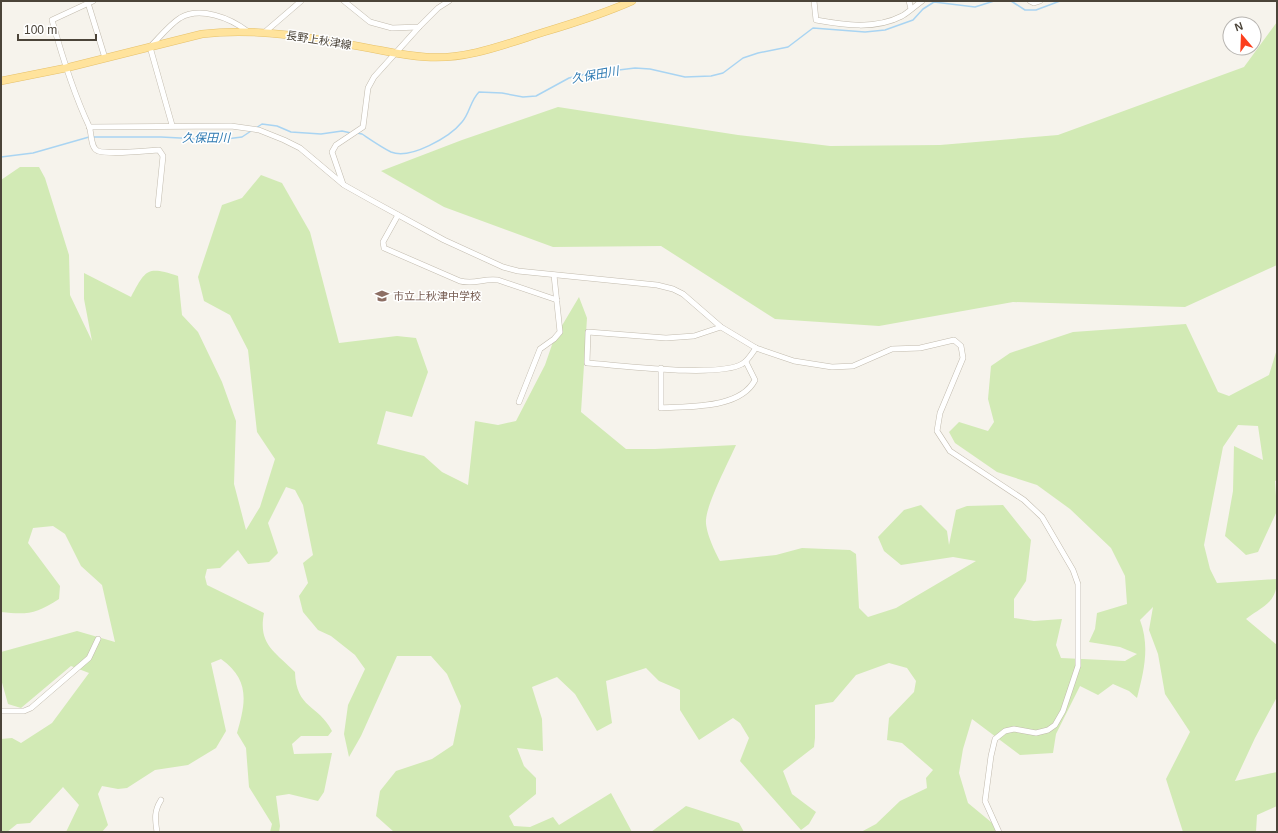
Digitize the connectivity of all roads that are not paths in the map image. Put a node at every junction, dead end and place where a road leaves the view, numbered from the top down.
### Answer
1 (301, 1) edge
2 (344, 1) edge
3 (449, 1) edge
4 (632, 1) edge
5 (814, 1) edge
6 (909, 1) edge
7 (922, 1) edge
8 (1030, 1) edge
9 (1040, 1) edge
10 (90, 2) edge
11 (911, 9) junction
12 (419, 27) junction
13 (247, 31) junction
14 (265, 32) junction
15 (150, 47) junction
16 (396, 53) junction
17 (105, 58) junction
18 (66, 68) junction
19 (1, 81) edge
20 (172, 126) junction
21 (89, 127) junction
22 (344, 185) junction
23 (158, 205) dead end
24 (398, 215) junction
25 (554, 275) junction
26 (557, 300) junction
27 (721, 327) junction
28 (756, 348) junction
29 (746, 362) junction
30 (662, 368) junction
31 (519, 402) dead end
32 (98, 638) dead end
33 (1, 711) edge
34 (161, 800) dead end
35 (157, 832) edge
36 (999, 832) edge

1 - 14 street
2 - 12 street
3 - 12 street
4 - 16 main road, 長野上秋津線
5 - 11 street
6 - 11 street
7 - 11 street
8 - 9 street
10 - 17 street
10 - 18 street
12 - 16 street
13 - 14 main road, 長野上秋津線
13 - 15 main road, 長野上秋津線
13 - 15 street
14 - 16 main road, 長野上秋津線
15 - 17 main road, 長野上秋津線
15 - 20 street
16 - 22 street
17 - 18 main road, 長野上秋津線
18 - 19 main road, 長野上秋津線
18 - 21 street
20 - 21 street
20 - 22 street
21 - 23 street
22 - 24 street
24 - 25 street
24 - 26 street
25 - 26 street
25 - 27 street
26 - 31 street
27 - 28 street
27 - 30 street
28 - 29 street
28 - 36 street
29 - 30 street
29 - 30 street
32 - 33 street
34 - 35 street

